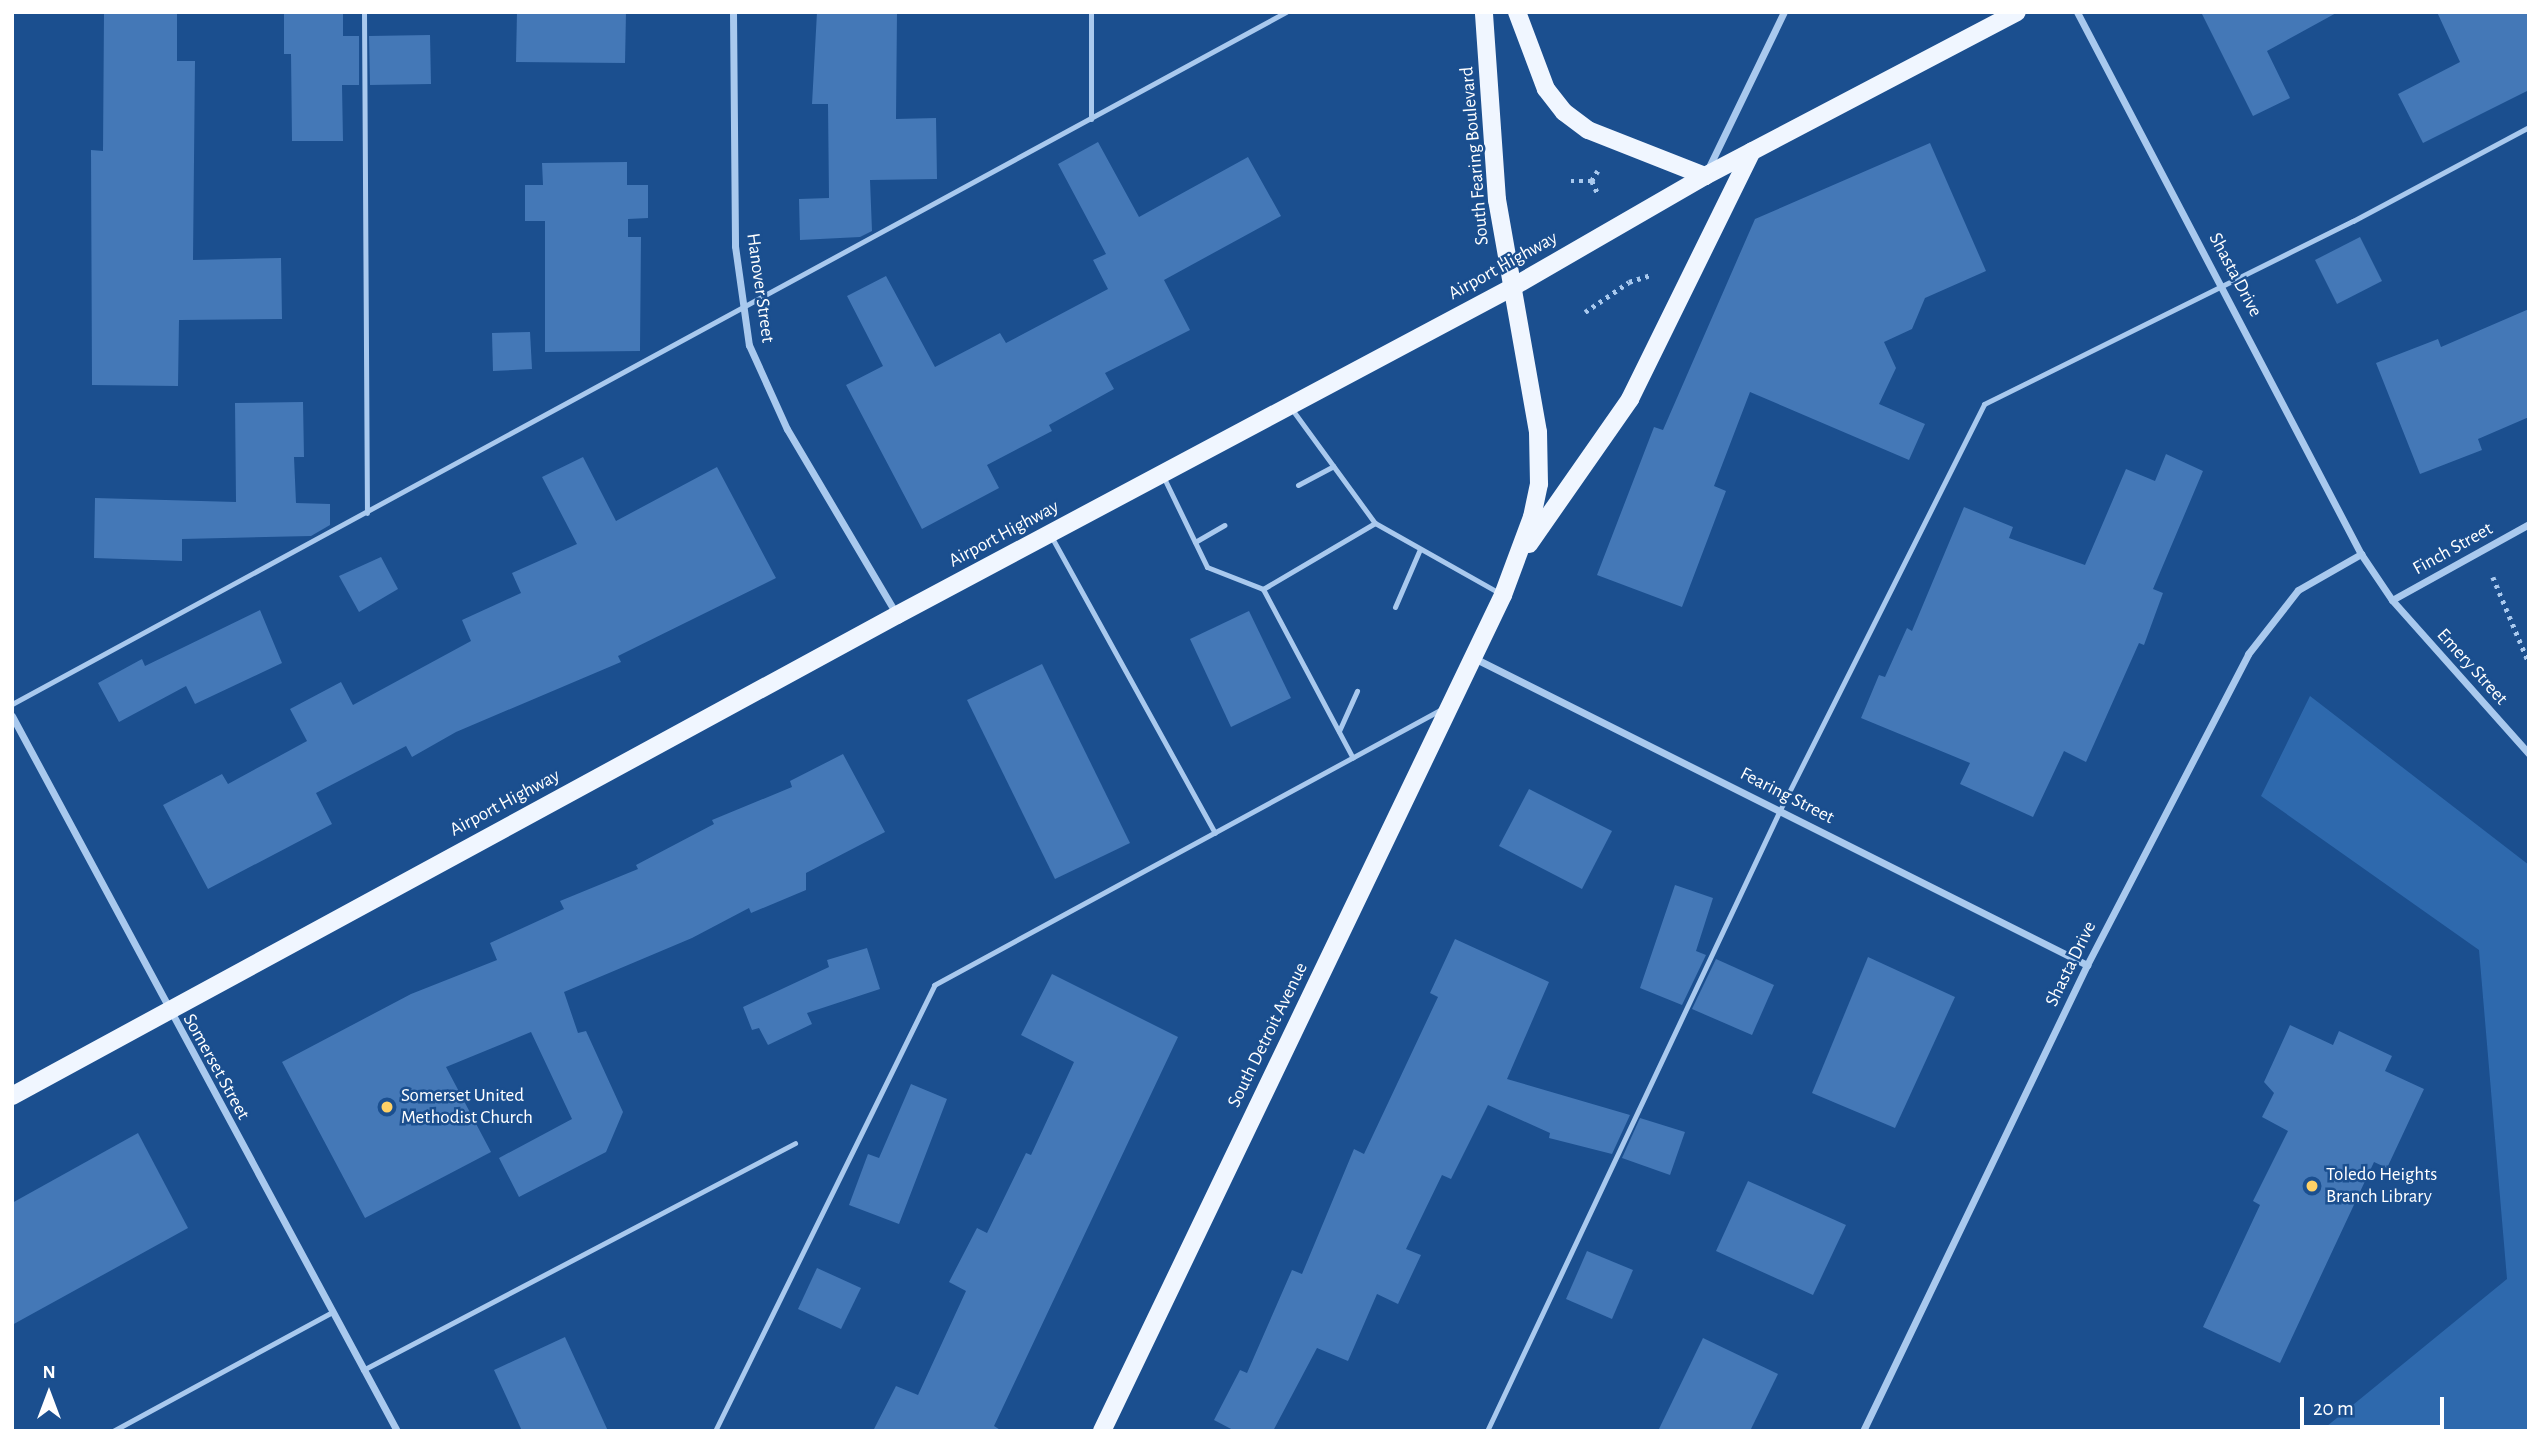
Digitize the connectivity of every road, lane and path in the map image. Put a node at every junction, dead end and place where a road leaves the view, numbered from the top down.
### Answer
1 (365, 12) edge
2 (733, 12) edge
3 (1091, 12) edge
4 (1286, 12) edge
5 (1484, 12) edge
6 (1517, 12) edge
7 (1784, 12) edge
8 (2017, 12) edge
9 (2077, 12) edge
10 (1091, 120) junction
11 (2529, 127) edge
12 (1752, 151) junction
13 (1598, 171) dead end
14 (1705, 176) junction
15 (1571, 181) dead end
16 (1592, 181) junction
17 (1598, 194) dead end
18 (1660, 271) dead end
19 (2223, 285) junction
20 (1511, 288) junction
21 (744, 310) junction
22 (1585, 312) dead end
23 (1289, 405) junction
24 (1333, 466) junction
25 (1161, 474) junction
26 (1298, 485) dead end
27 (368, 513) junction
28 (1375, 523) junction
29 (2529, 524) edge
30 (1225, 525) dead end
31 (1050, 533) junction
32 (1195, 542) junction
33 (1420, 549) junction
34 (2482, 550) junction
35 (2361, 554) junction
36 (1519, 558) junction
37 (1263, 589) junction
38 (1503, 595) junction
39 (2392, 600) junction
40 (1395, 607) dead end
41 (897, 615) junction
42 (1473, 658) junction
43 (2529, 663) edge
44 (1357, 691) dead end
45 (12, 704) edge
46 (1448, 706) junction
47 (12, 716) edge
48 (1339, 732) junction
49 (2529, 754) edge
50 (1353, 758) junction
51 (1780, 810) junction
52 (1216, 833) junction
53 (2087, 965) junction
54 (167, 1010) junction
55 (12, 1096) edge
56 (795, 1143) dead end
57 (332, 1312) junction
58 (363, 1370) junction
59 (113, 1431) edge
60 (397, 1431) edge
61 (715, 1431) edge
62 (1102, 1431) edge
63 (1487, 1431) edge
64 (1863, 1431) edge

1 - 27 lane
2 - 21 street, Hanover Street
3 - 10 lane
4 - 10 lane
5 - 20 main road, South Fearing Boulevard
6 - 14 main road
7 - 14 street
8 - 12 main road, Airport Highway
9 - 19 street, Shasta Drive
10 - 21 lane
11 - 19 lane
12 - 14 main road, Airport Highway
12 - 36 main road
13 - 16 path
14 - 20 main road, Airport Highway
15 - 16 path
16 - 17 path
18 - 22 path
19 - 35 street, Shasta Drive
19 - 51 lane
20 - 23 main road, Airport Highway
20 - 36 main road, South Fearing Boulevard
21 - 27 lane
21 - 41 street, Hanover Street
23 - 24 lane
23 - 25 main road, Airport Highway
24 - 26 lane
24 - 28 lane
25 - 31 main road, Airport Highway
25 - 32 lane
27 - 45 lane
28 - 33 lane
28 - 37 lane
29 - 34 street, Finch Street
30 - 32 lane
31 - 41 main road, Airport Highway
31 - 52 lane
32 - 37 lane
33 - 38 lane
33 - 40 lane
34 - 39 street, Finch Street
34 - 43 path
35 - 39 street, Shasta Drive
35 - 53 street, Shasta Drive
36 - 38 main road, South Fearing Boulevard
37 - 48 lane
38 - 42 main road, South Fearing Boulevard
39 - 49 street, Emery Street
41 - 54 main road, Airport Highway
42 - 46 main road, South Detroit Avenue
42 - 51 street, Fearing Street
44 - 48 lane
46 - 50 lane
46 - 62 main road, South Detroit Avenue
47 - 54 street, Somerset Street
48 - 50 lane
50 - 52 lane
51 - 53 street, Fearing Street
51 - 63 lane
52 - 61 lane
53 - 64 street, Shasta Drive
54 - 55 main road, Airport Highway
54 - 57 street, Somerset Street
56 - 58 lane
57 - 58 street, Somerset Street
57 - 59 lane
58 - 60 street, Somerset Street

